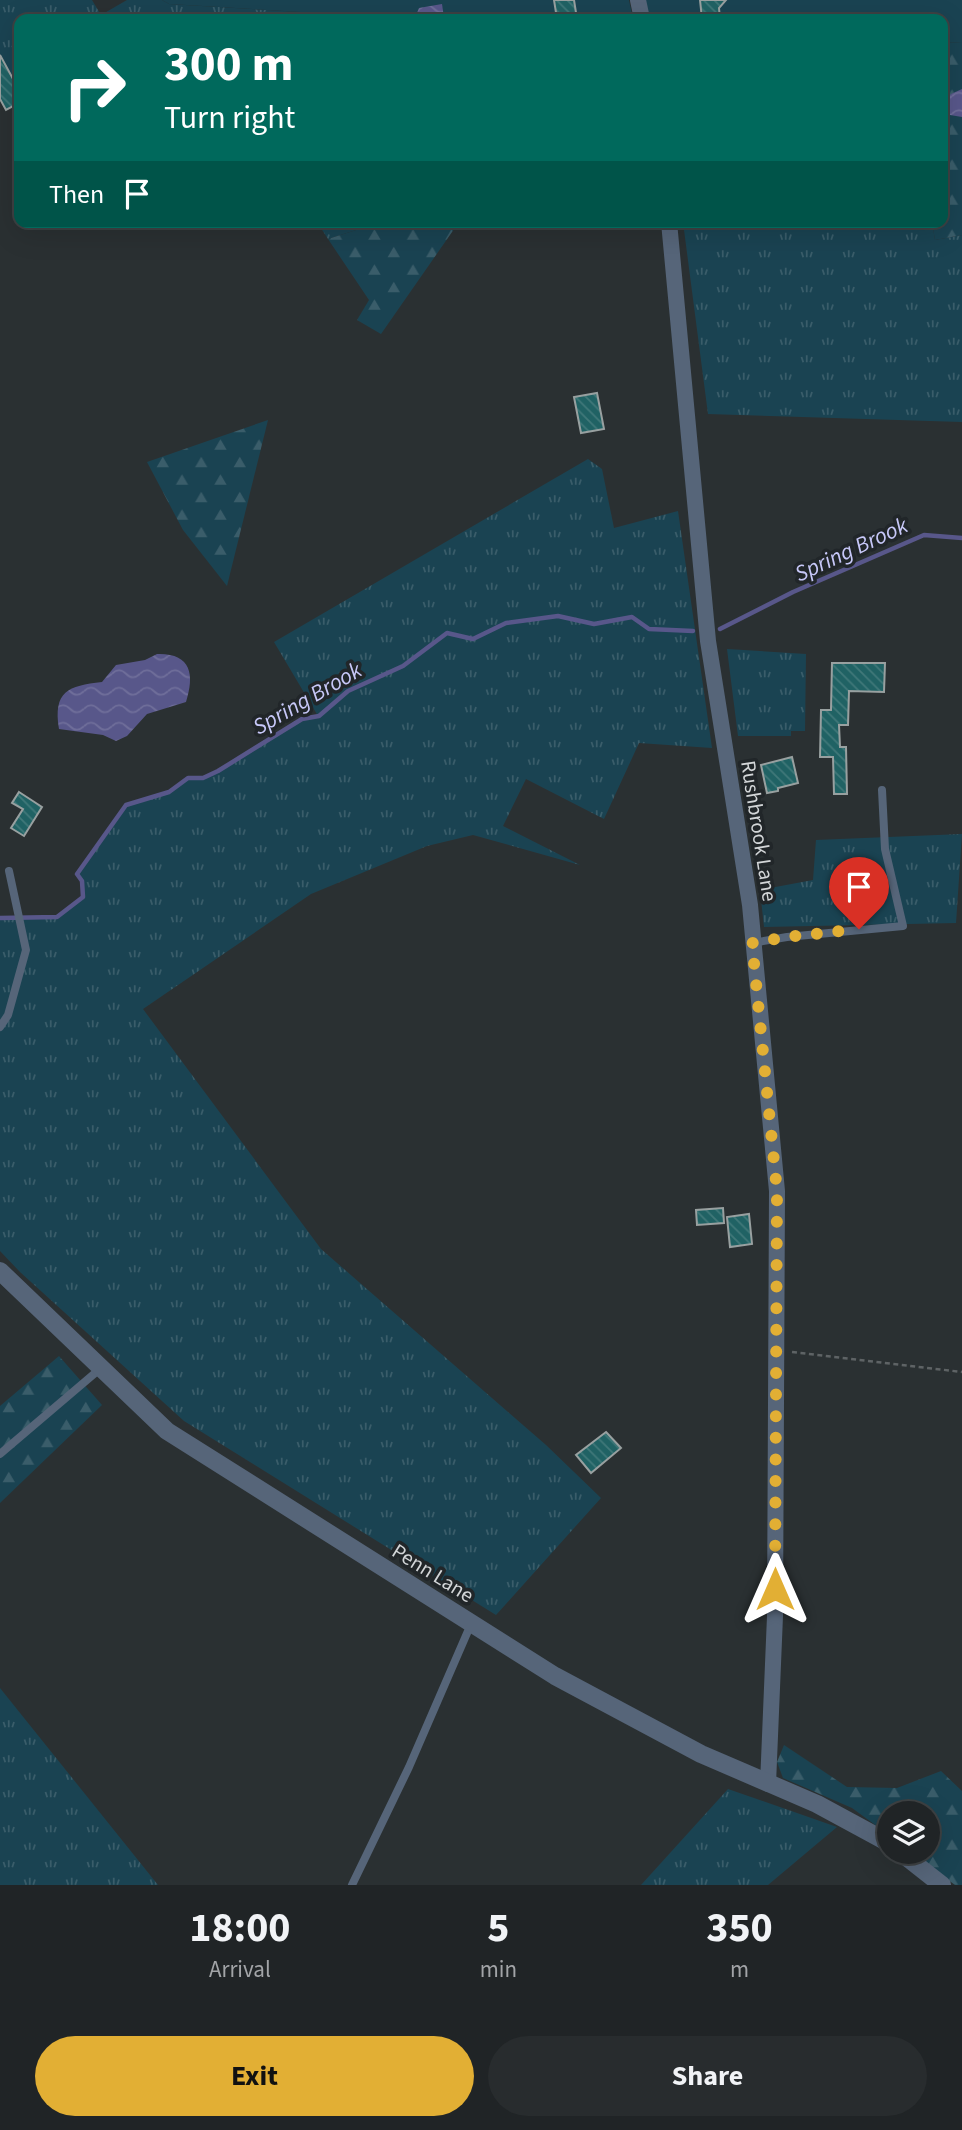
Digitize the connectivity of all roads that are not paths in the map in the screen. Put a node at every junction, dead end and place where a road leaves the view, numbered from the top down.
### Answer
1 (670, 228) edge
2 (882, 790) dead end
3 (9, 871) dead end
4 (752, 943) junction
5 (0, 1027) edge
6 (0, 1270) edge
7 (101, 1368) junction
8 (0, 1454) edge
9 (471, 1623) junction
10 (768, 1784) junction
11 (877, 1836) edge
12 (916, 1864) edge
13 (352, 1885) edge
14 (943, 1885) edge

1 - 4 street, Rushbrook Lane
2 - 4 lane
3 - 5 lane
4 - 10 street, Rushbrook Lane
6 - 7 street, Penn Lane
7 - 8 lane
7 - 9 street, Penn Lane
9 - 10 street, Penn Lane
9 - 13 lane
10 - 11 street, Penn Lane
12 - 14 street

